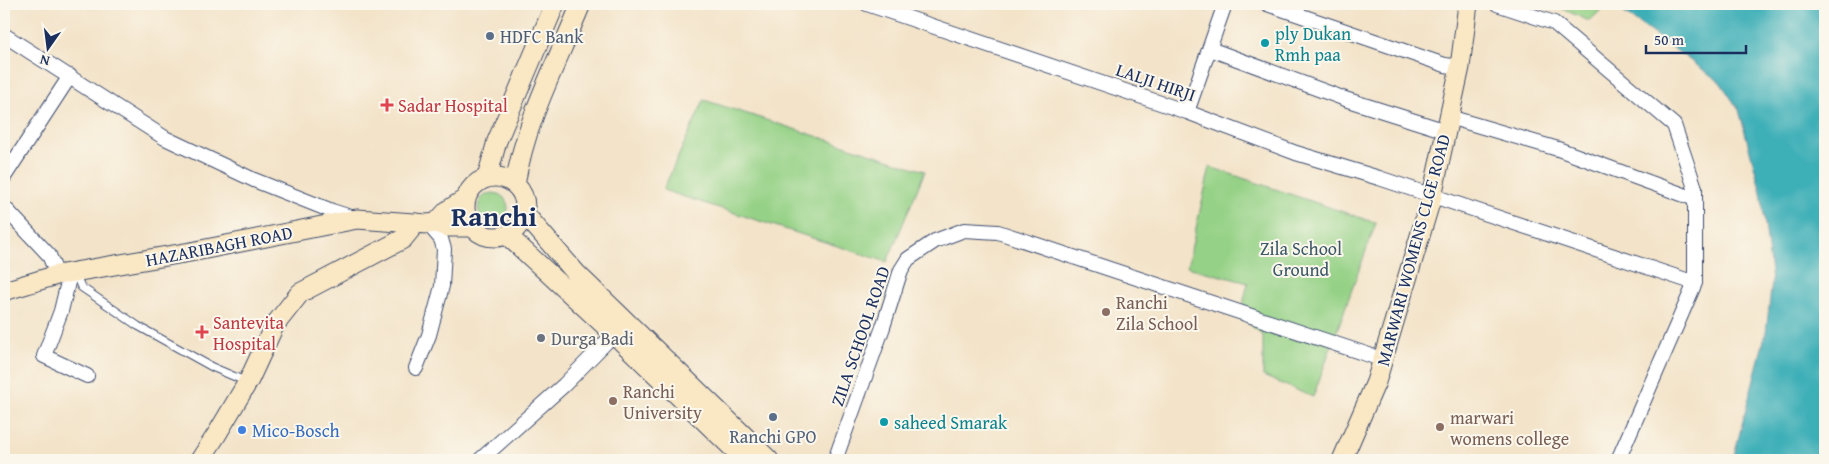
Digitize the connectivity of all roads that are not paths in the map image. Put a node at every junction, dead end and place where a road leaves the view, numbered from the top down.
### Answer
1 (555, 4) edge
2 (581, 4) edge
3 (867, 4) edge
4 (1225, 4) edge
5 (1267, 4) edge
6 (1468, 4) edge
7 (1497, 4) edge
8 (4, 35) edge
9 (1210, 49) junction
10 (1460, 67) junction
11 (70, 76) junction
12 (1187, 112) junction
13 (1447, 124) junction
14 (4, 177) edge
15 (487, 178) junction
16 (515, 185) junction
17 (1432, 196) junction
18 (465, 199) junction
19 (1695, 199) junction
20 (4, 207) edge
21 (524, 213) junction
22 (357, 219) junction
23 (427, 223) junction
24 (471, 226) junction
25 (507, 235) junction
26 (67, 274) junction
27 (1695, 282) junction
28 (4, 292) edge
29 (614, 334) junction
30 (1384, 360) junction
31 (416, 368) dead end
32 (87, 376) dead end
33 (248, 380) junction
34 (200, 460) edge
35 (480, 460) edge
36 (744, 460) edge
37 (770, 460) edge
38 (836, 460) edge
39 (1342, 460) edge
40 (1618, 460) edge

1 - 15 main road
2 - 16 main road
3 - 12 street, LALJI HIRJI
4 - 9 street
5 - 10 street
6 - 10 main road, MARWARI WOMENS CLGE ROAD
7 - 19 street
8 - 11 street
9 - 12 street
9 - 13 street
10 - 13 main road, MARWARI WOMENS CLGE ROAD
11 - 14 street
11 - 22 street
12 - 17 street, LALJI HIRJI
13 - 17 main road, MARWARI WOMENS CLGE ROAD
13 - 19 street
15 - 16 main road
15 - 18 main road
16 - 21 main road
17 - 27 street, LALJI HIRJI
17 - 30 main road, MARWARI WOMENS CLGE ROAD
18 - 23 main road
18 - 24 main road
19 - 27 street
20 - 26 street
21 - 25 main road
21 - 37 main road
22 - 23 main road, HAZARIBAGH ROAD
22 - 26 main road, HAZARIBAGH ROAD
23 - 24 main road, HAZARIBAGH ROAD
23 - 31 street
23 - 33 main road
24 - 25 main road
25 - 29 main road
26 - 28 main road, HAZARIBAGH ROAD
26 - 32 street
26 - 33 lane
27 - 40 street
29 - 35 street
29 - 36 main road
30 - 38 street, ZILA SCHOOL ROAD
30 - 39 main road, MARWARI WOMENS CLGE ROAD
33 - 34 main road

